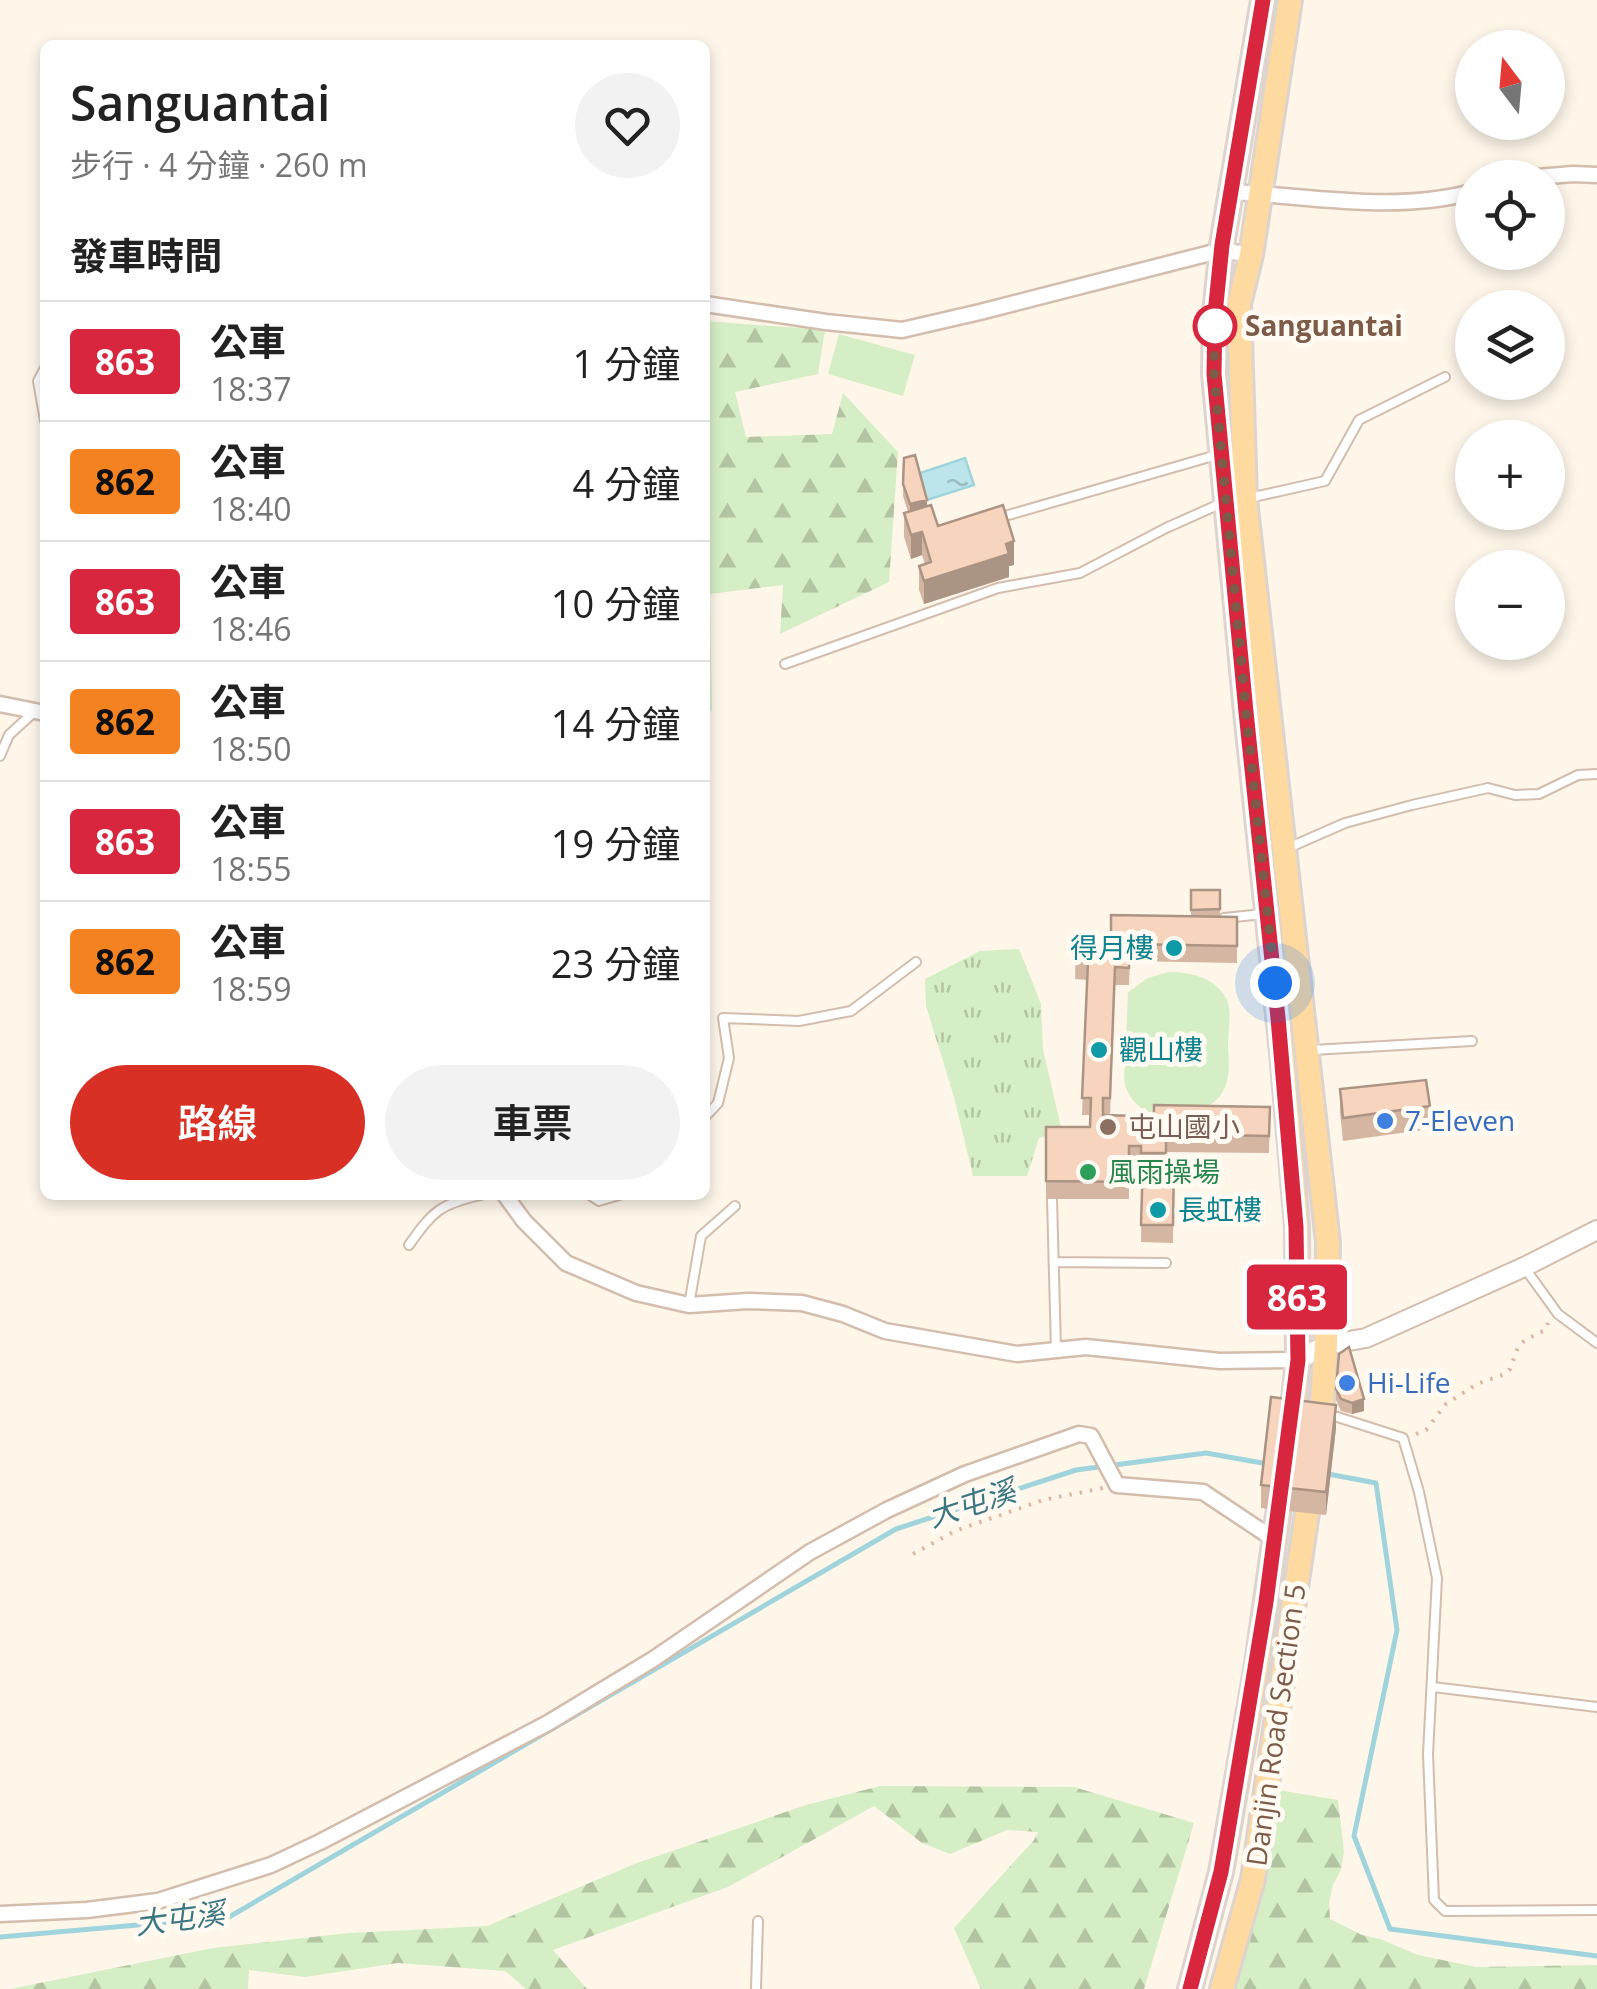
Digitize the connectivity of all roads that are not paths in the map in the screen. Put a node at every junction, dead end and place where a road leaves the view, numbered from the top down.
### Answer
1 (1263, 0) edge
2 (1290, 0) edge
3 (1565, 175) edge
4 (1597, 175) edge
5 (1231, 192) junction
6 (1259, 193) junction
7 (1455, 196) edge
8 (1222, 250) junction
9 (1251, 255) junction
10 (710, 305) edge
11 (1445, 376) dead end
12 (1222, 453) junction
13 (1236, 500) junction
14 (997, 518) edge
15 (786, 664) dead end
16 (0, 704) edge
17 (40, 712) edge
18 (0, 756) edge
19 (1597, 774) edge
20 (1284, 850) junction
21 (1268, 914) junction
22 (1224, 918) edge
23 (916, 962) dead end
24 (1472, 1041) dead end
25 (1307, 1050) junction
26 (1312, 1095) junction
27 (1286, 1099) junction
28 (710, 1112) edge
29 (1052, 1199) dead end
30 (460, 1200) edge
31 (509, 1200) edge
32 (735, 1206) dead end
33 (1597, 1230) edge
34 (409, 1245) dead end
35 (1055, 1262) junction
36 (1166, 1263) dead end
37 (1524, 1267) junction
38 (689, 1306) junction
39 (1597, 1343) edge
40 (1326, 1345) junction
41 (1056, 1350) junction
42 (1298, 1360) junction
43 (1322, 1416) junction
44 (1275, 1540) junction
45 (1433, 1687) junction
46 (1597, 1708) edge
47 (1597, 1910) edge
48 (0, 1914) edge
49 (758, 1921) dead end
50 (756, 1989) edge
51 (1190, 1989) edge
52 (1222, 1989) edge

1 - 5 main road
2 - 6 main road
3 - 4 street
5 - 6 street
5 - 8 main road
6 - 7 street
6 - 9 main road
8 - 9 street
8 - 10 street
8 - 12 main road
9 - 13 main road
11 - 13 lane
12 - 13 main road
12 - 14 lane
13 - 15 lane
13 - 20 main road
13 - 21 main road
16 - 17 street
17 - 18 lane
19 - 20 lane
20 - 25 main road
21 - 22 lane
21 - 27 main road
23 - 28 lane
24 - 25 lane
25 - 26 main road
26 - 27 main road
26 - 40 main road
27 - 42 main road
29 - 35 lane
30 - 34 lane
31 - 38 street
32 - 38 lane
33 - 37 street
35 - 36 lane
35 - 41 lane
37 - 39 lane
37 - 40 street
38 - 41 street
40 - 42 street
40 - 43 main road
41 - 42 street
42 - 44 main road, Danjin Road Section 5
43 - 45 lane
43 - 52 main road, Danjin Road Section 5
44 - 48 street
44 - 51 main road, Danjin Road Section 5
45 - 46 lane
45 - 47 lane
49 - 50 lane

